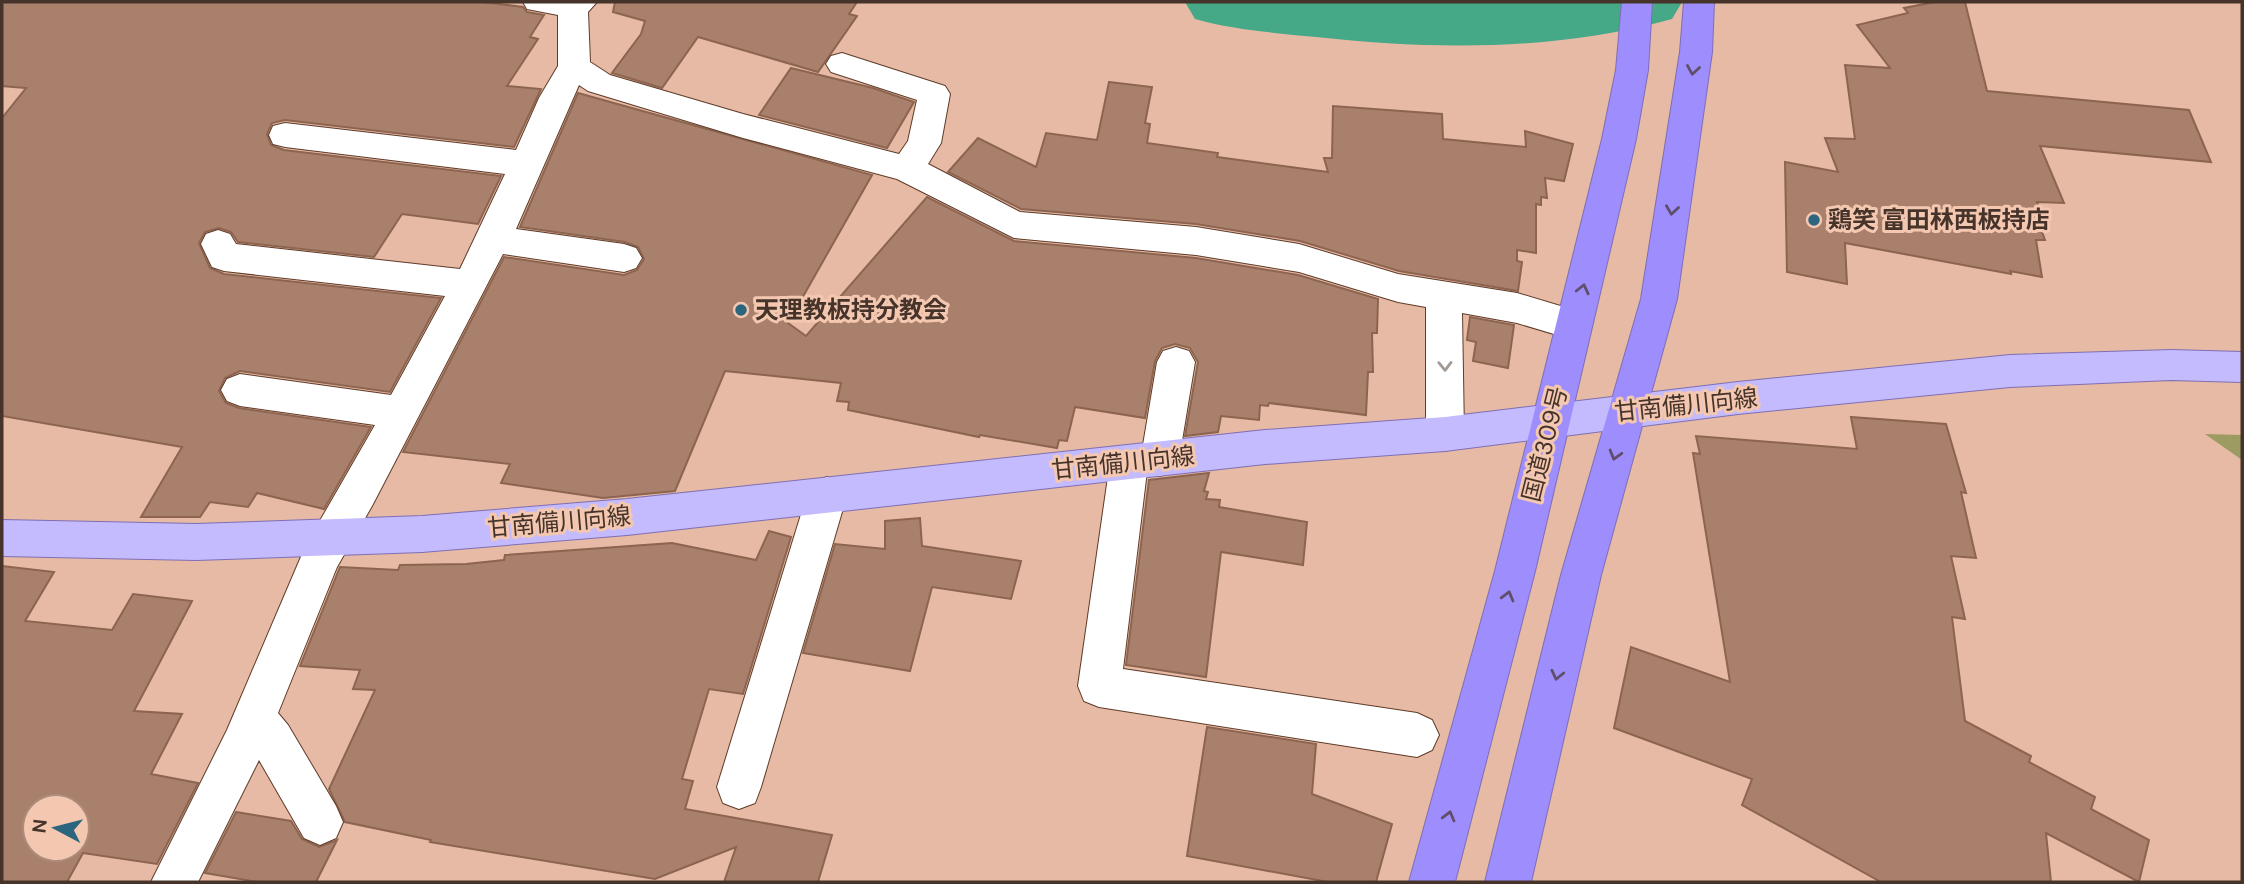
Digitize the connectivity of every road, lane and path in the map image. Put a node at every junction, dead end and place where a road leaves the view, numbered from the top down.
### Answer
1 (538, 2) edge
2 (1637, 2) edge
3 (1699, 2) edge
4 (577, 4) edge
5 (842, 64) dead end
6 (574, 67) junction
7 (285, 135) dead end
8 (526, 164) junction
9 (907, 169) junction
10 (493, 239) junction
11 (218, 244) dead end
12 (624, 258) dead end
13 (470, 284) junction
14 (1444, 297) junction
15 (1574, 325) junction
16 (1176, 362) dead end
17 (2242, 367) edge
18 (240, 390) dead end
19 (1628, 411) junction
20 (401, 413) junction
21 (1550, 421) junction
22 (1445, 434) junction
23 (1145, 461) junction
24 (827, 495) junction
25 (332, 537) junction
26 (2, 538) edge
27 (254, 719) junction
28 (1417, 735) dead end
29 (739, 787) dead end
30 (320, 822) dead end
31 (174, 882) edge
32 (1432, 882) edge
33 (1508, 882) edge

1 - 4 street
15 -> 2 highway, 国道309号
3 -> 19 highway
4 - 6 street
5 - 9 street
6 - 8 street
6 - 9 street
7 - 8 street
8 - 10 street
9 - 14 street
10 - 12 street
10 - 13 street
11 - 13 street
13 - 20 street
14 - 15 street
14 -> 22 street
15 - 21 highway, 国道309号
16 - 23 street
17 - 19 main road, 甘南備川向線
18 - 20 street
19 - 21 main road, 甘南備川向線
19 -> 33 highway
20 - 25 street
21 - 22 main road, 甘南備川向線
32 -> 21 highway, 国道309号
22 - 23 main road, 甘南備川向線
23 - 24 main road, 甘南備川向線
23 - 28 street
24 - 25 main road, 甘南備川向線
24 - 29 street
25 - 26 main road, 甘南備川向線
25 - 27 street
27 - 30 street
27 - 31 street

